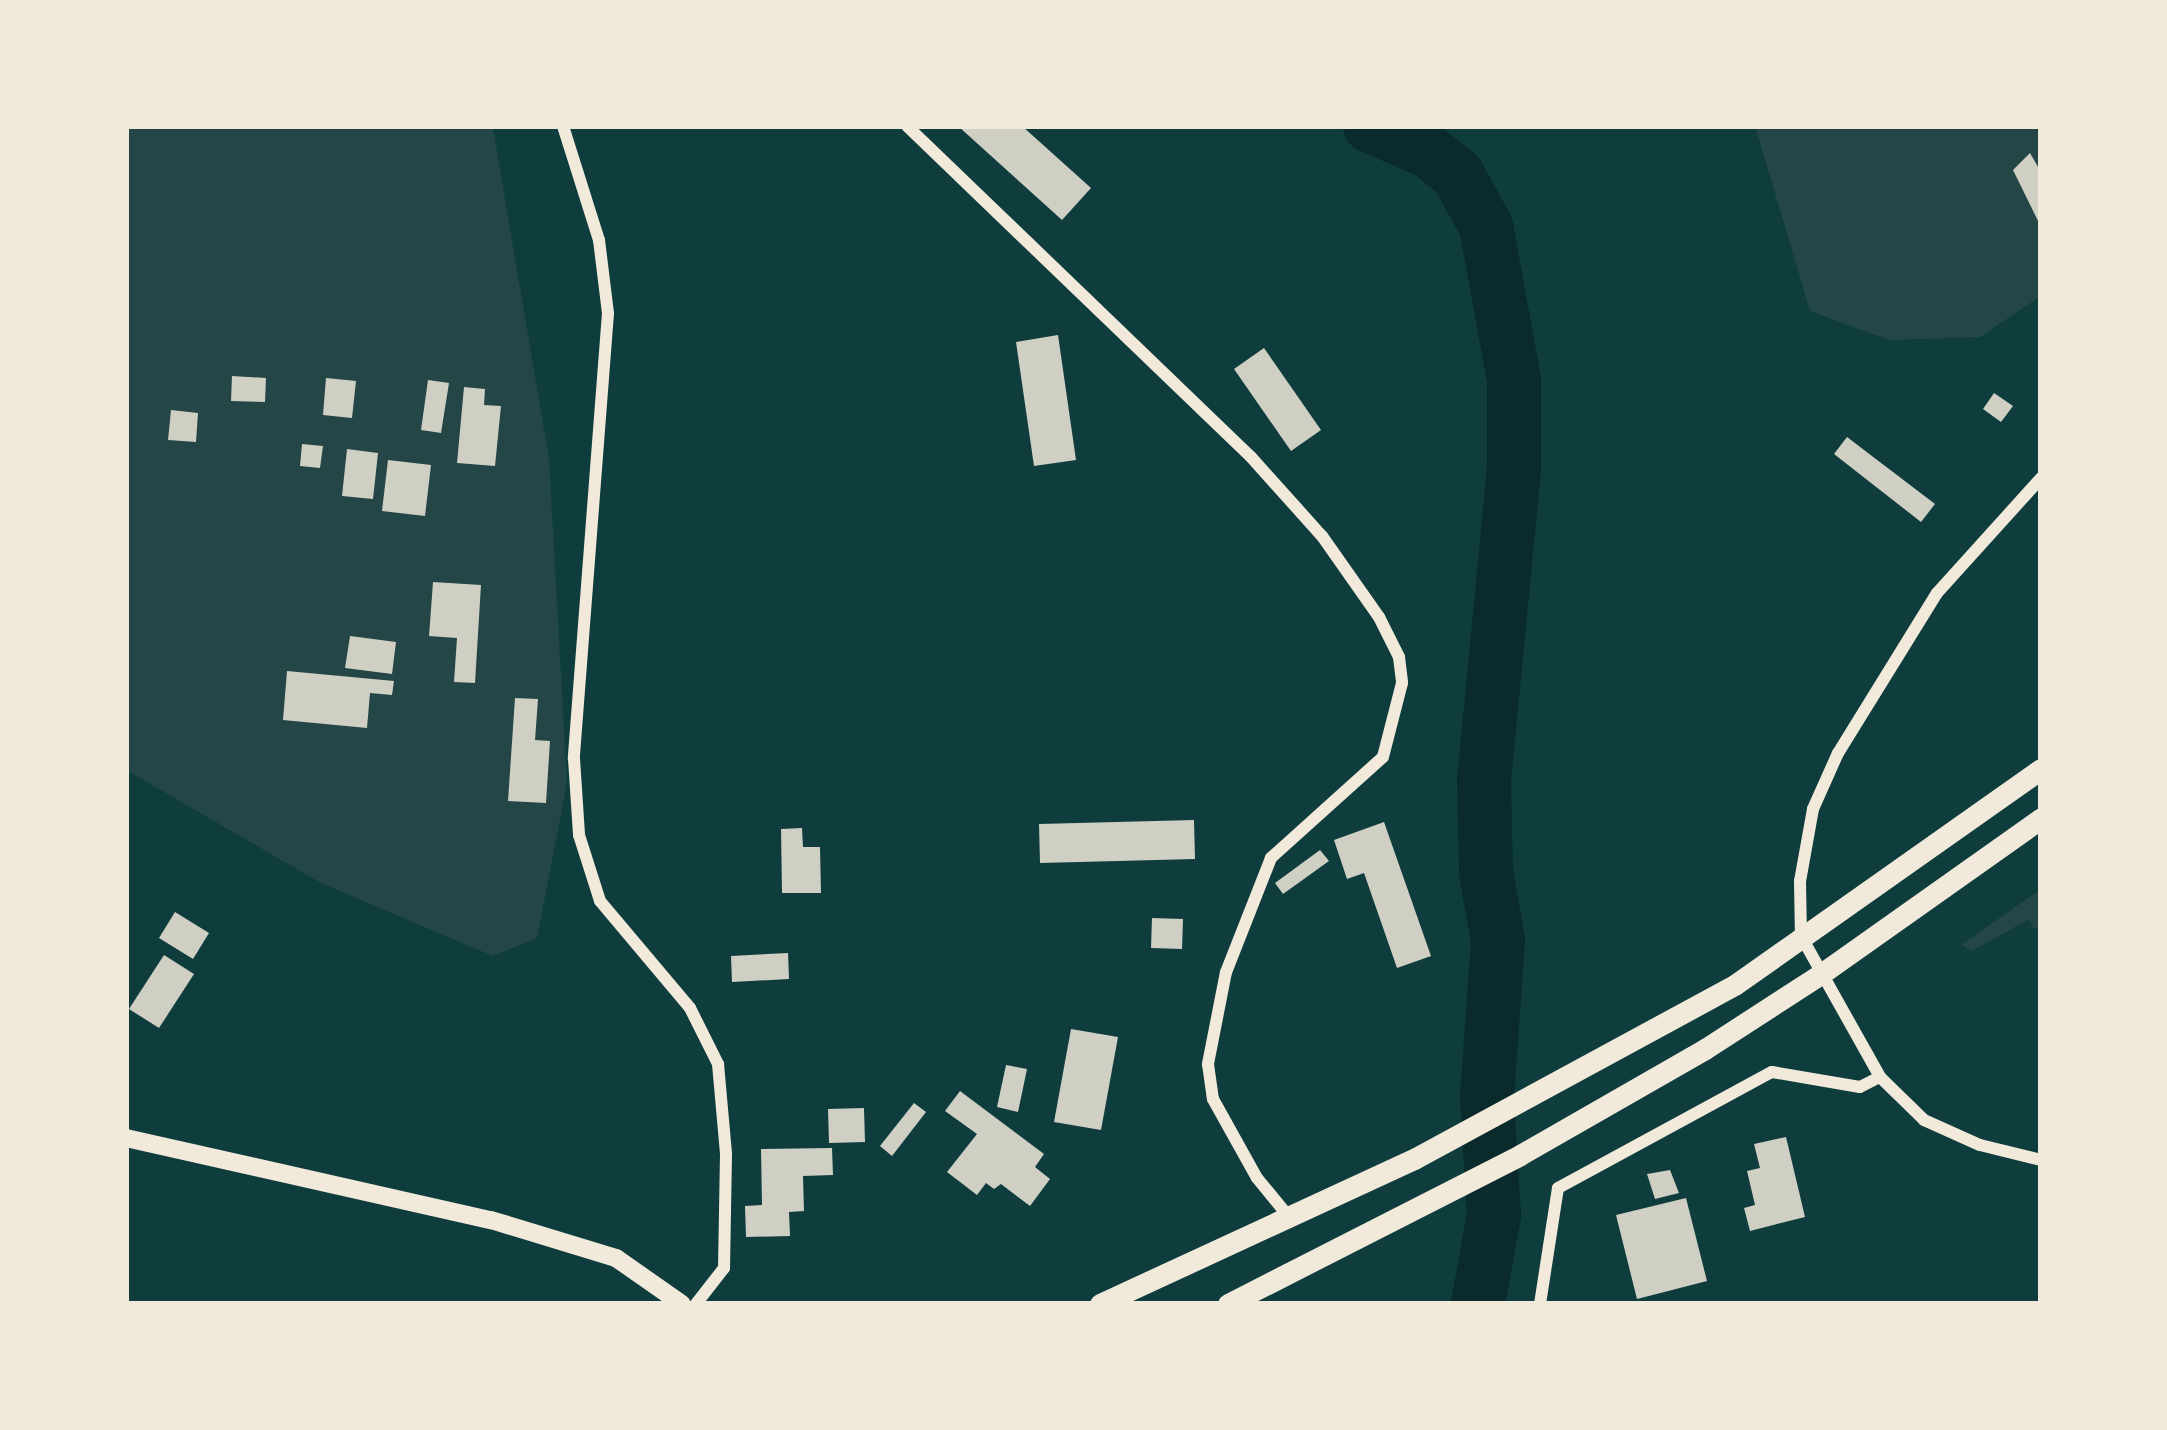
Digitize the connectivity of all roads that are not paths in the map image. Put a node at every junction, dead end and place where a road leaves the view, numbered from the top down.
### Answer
1 (563, 126) edge
2 (907, 126) edge
3 (2041, 478) edge
4 (2041, 770) edge
5 (2041, 818) edge
6 (1801, 936) junction
7 (1821, 974) junction
8 (1880, 1077) junction
9 (126, 1138) edge
10 (2041, 1160) edge
11 (1290, 1217) junction
12 (682, 1304) edge
13 (696, 1304) edge
14 (1100, 1304) edge
15 (1228, 1304) edge
16 (1540, 1304) edge

1 - 13 street
2 - 11 street
3 - 6 street
4 - 6 main road
5 - 7 main road
6 - 7 street
6 - 11 main road
7 - 8 street
7 - 15 main road
8 - 10 street
8 - 16 street
9 - 12 street
11 - 14 main road

